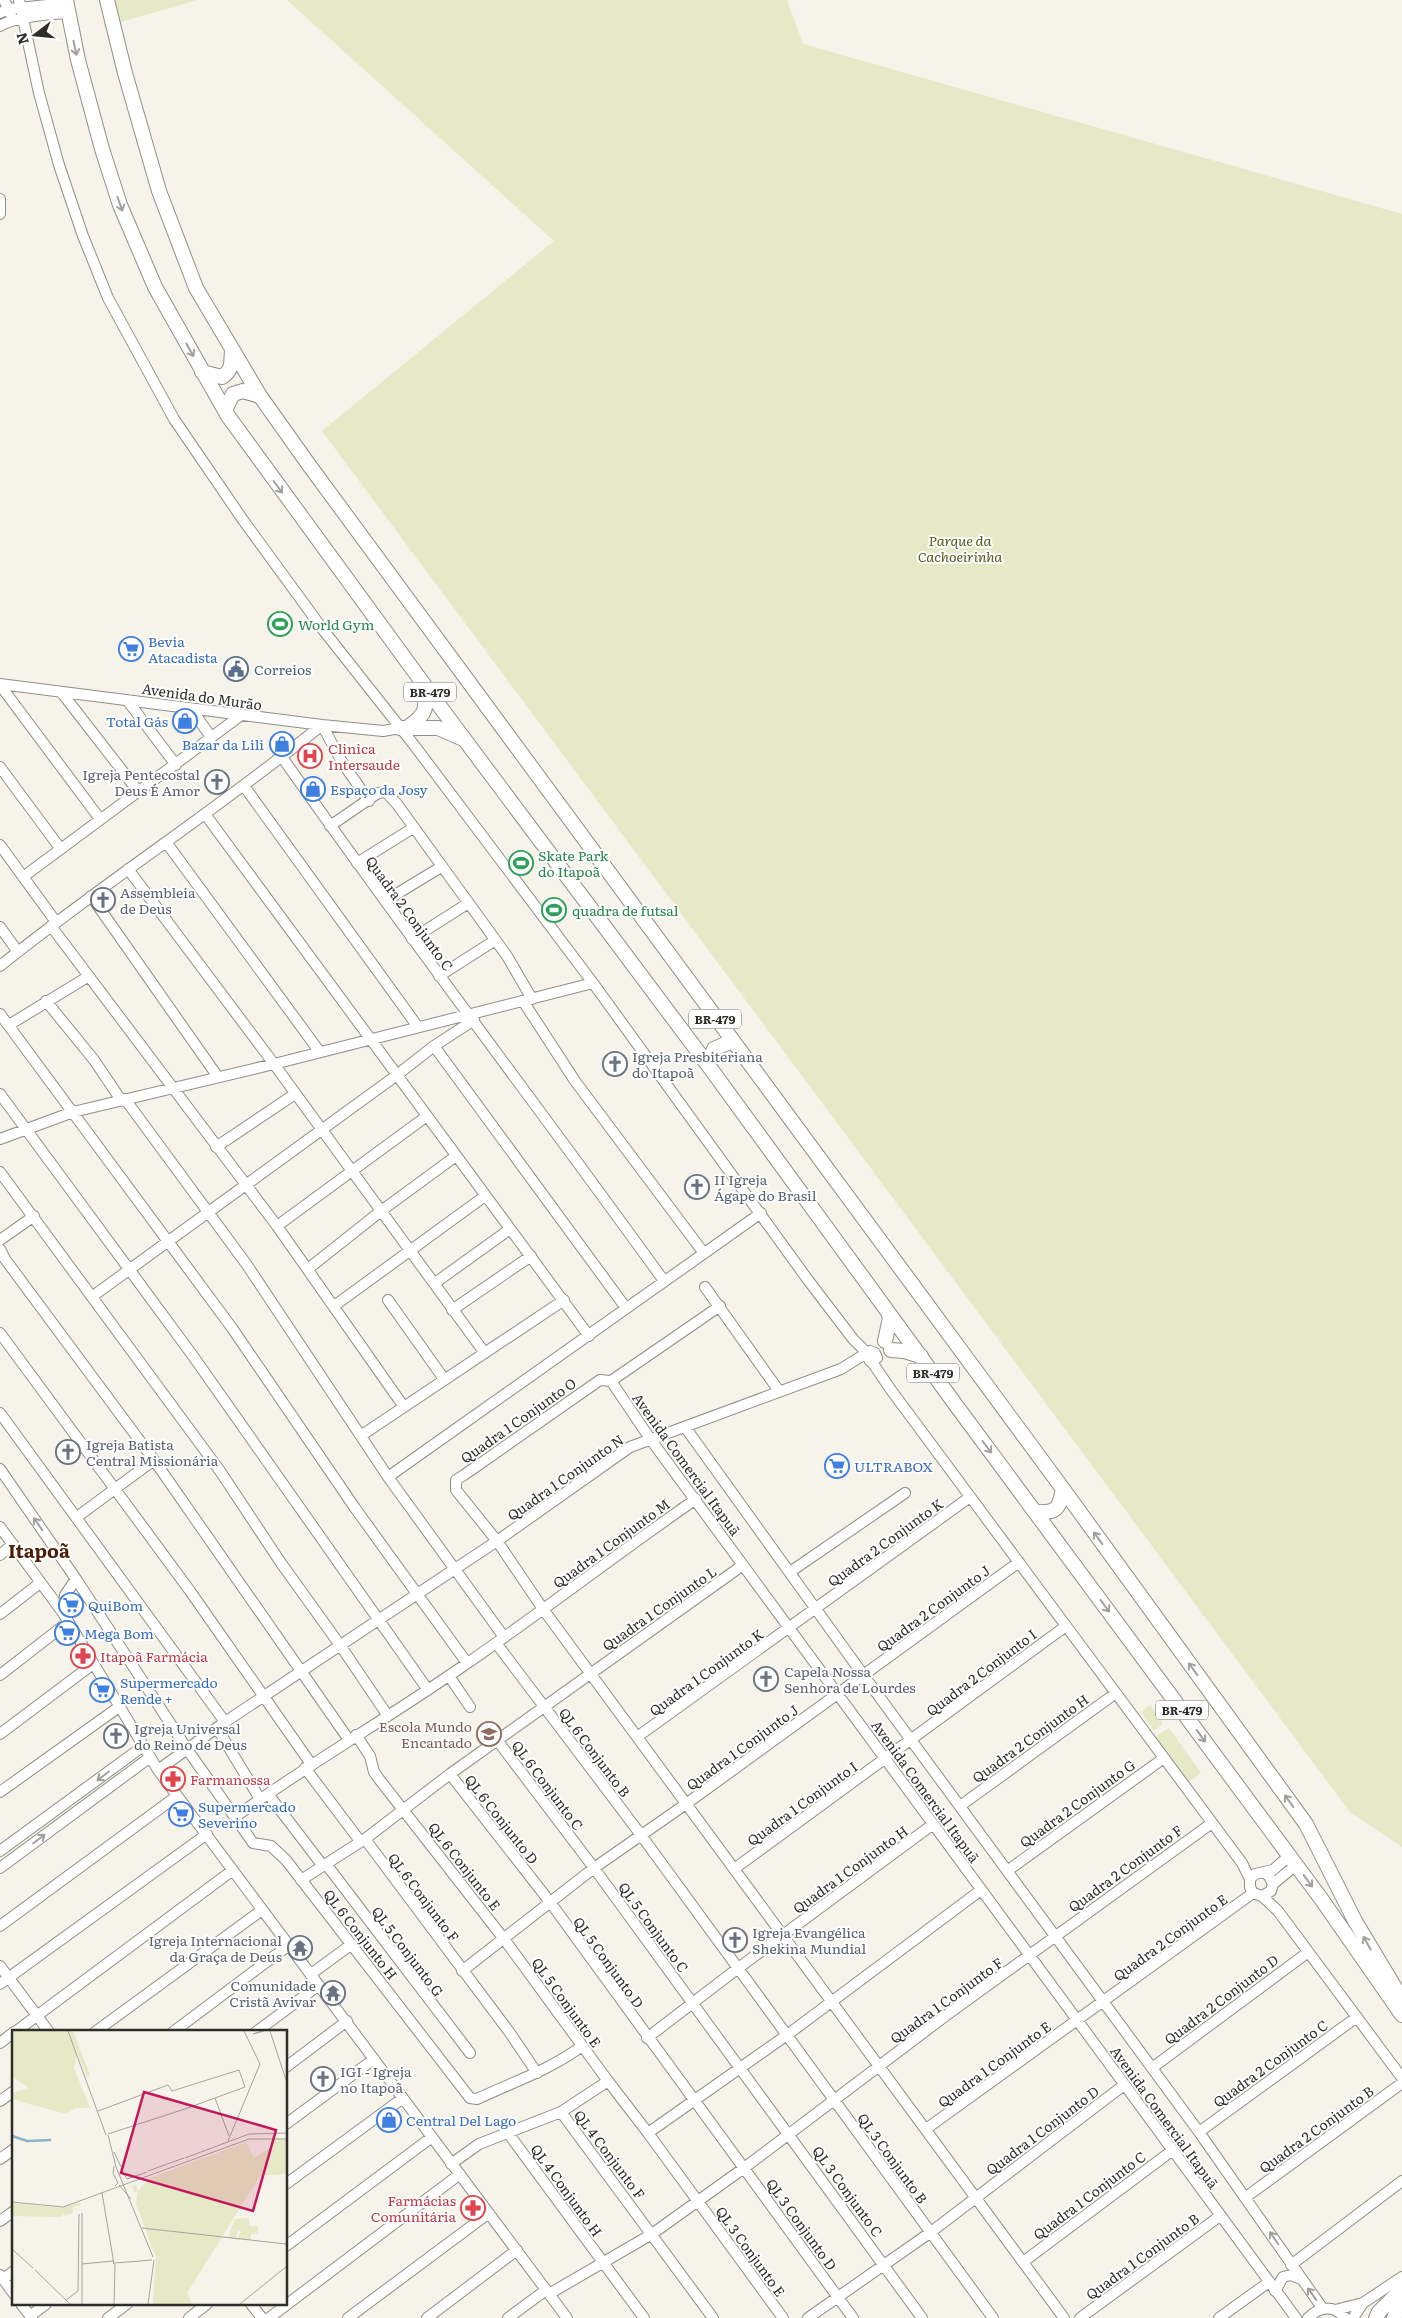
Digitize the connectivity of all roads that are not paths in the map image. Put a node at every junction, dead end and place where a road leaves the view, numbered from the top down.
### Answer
1 (107, 0) edge
2 (20, 4) edge
3 (67, 5) edge
4 (4, 7) edge
5 (18, 20) junction
6 (0, 26) edge
7 (0, 199) edge
8 (0, 214) edge
9 (232, 350) junction
10 (202, 372) junction
11 (260, 396) junction
12 (226, 410) junction
13 (422, 681) junction
14 (0, 685) edge
15 (62, 693) junction
16 (127, 700) junction
17 (192, 710) junction
18 (240, 716) junction
19 (322, 725) junction
20 (404, 728) junction
21 (212, 737) junction
22 (466, 741) junction
23 (282, 757) junction
24 (176, 765) junction
25 (0, 767) edge
26 (244, 786) junction
27 (138, 791) junction
28 (368, 801) junction
29 (205, 814) junction
30 (100, 819) junction
31 (330, 826) junction
32 (413, 828) junction
33 (166, 842) junction
34 (0, 845) edge
35 (60, 848) junction
36 (357, 863) junction
37 (441, 866) junction
38 (128, 869) junction
39 (23, 877) junction
40 (91, 896) junction
41 (385, 901) junction
42 (467, 904) junction
43 (54, 924) junction
44 (0, 927) edge
45 (412, 939) junction
46 (494, 941) junction
47 (18, 952) junction
48 (0, 966) edge
49 (89, 976) junction
50 (439, 976) junction
51 (592, 983) junction
52 (527, 1000) junction
53 (46, 1001) junction
54 (0, 1014) edge
55 (472, 1018) junction
56 (9, 1025) junction
57 (418, 1027) junction
58 (370, 1039) junction
59 (732, 1041) junction
60 (434, 1046) junction
61 (319, 1051) junction
62 (274, 1064) junction
63 (708, 1065) junction
64 (397, 1075) junction
65 (218, 1076) junction
66 (174, 1088) junction
67 (0, 1094) edge
68 (295, 1094) junction
69 (123, 1099) junction
70 (73, 1112) junction
71 (428, 1116) junction
72 (27, 1129) junction
73 (320, 1130) junction
74 (0, 1139) edge
75 (216, 1147) junction
76 (456, 1156) junction
77 (351, 1170) junction
78 (0, 1172) edge
79 (245, 1184) junction
80 (485, 1196) junction
81 (381, 1211) junction
82 (208, 1212) junction
83 (760, 1213) junction
84 (34, 1216) junction
85 (277, 1226) junction
86 (510, 1229) junction
87 (0, 1240) edge
88 (169, 1241) junction
89 (0, 1249) edge
90 (409, 1250) junction
91 (703, 1252) junction
92 (531, 1256) junction
93 (308, 1269) junction
94 (130, 1270) junction
95 (664, 1281) junction
96 (434, 1284) junction
97 (706, 1287) dead end
98 (93, 1296) junction
99 (388, 1300) dead end
100 (564, 1300) junction
101 (334, 1306) junction
102 (720, 1306) junction
103 (626, 1308) junction
104 (452, 1310) junction
105 (888, 1312) junction
106 (0, 1333) edge
107 (905, 1334) junction
108 (589, 1336) junction
109 (888, 1346) junction
110 (484, 1352) junction
111 (872, 1356) junction
112 (921, 1356) junction
113 (444, 1379) junction
114 (611, 1381) junction
115 (779, 1391) junction
116 (404, 1407) junction
117 (0, 1413) edge
118 (685, 1427) junction
119 (362, 1435) junction
120 (651, 1440) junction
121 (154, 1460) junction
122 (0, 1469) edge
123 (388, 1477) junction
124 (115, 1489) junction
125 (1063, 1489) junction
126 (905, 1493) dead end
127 (970, 1497) junction
128 (696, 1499) junction
129 (1036, 1512) junction
130 (77, 1517) junction
131 (0, 1527) edge
132 (497, 1541) junction
133 (13, 1544) junction
134 (0, 1555) edge
135 (1019, 1562) junction
136 (743, 1565) junction
137 (455, 1569) junction
138 (790, 1572) junction
139 (76, 1579) junction
140 (40, 1583) junction
141 (65, 1595) junction
142 (416, 1595) junction
143 (51, 1599) junction
144 (543, 1609) junction
145 (817, 1609) junction
146 (63, 1613) junction
147 (0, 1614) edge
148 (378, 1622) junction
149 (67, 1623) junction
150 (1066, 1626) junction
151 (790, 1628) junction
152 (500, 1640) junction
153 (340, 1645) junction
154 (94, 1664) junction
155 (467, 1664) junction
156 (301, 1672) junction
157 (590, 1673) junction
158 (0, 1674) edge
159 (449, 1676) junction
160 (864, 1676) junction
161 (428, 1690) junction
162 (1116, 1693) junction
163 (838, 1694) junction
164 (265, 1696) junction
165 (119, 1707) junction
166 (470, 1707) dead end
167 (544, 1708) junction
168 (388, 1716) junction
169 (221, 1725) junction
170 (0, 1734) edge
171 (637, 1737) junction
172 (353, 1738) junction
173 (497, 1740) junction
174 (912, 1740) junction
175 (142, 1747) junction
176 (187, 1749) junction
177 (150, 1758) junction
178 (1164, 1758) junction
179 (886, 1760) junction
180 (308, 1766) junction
181 (158, 1770) junction
182 (450, 1774) junction
183 (0, 1792) edge
184 (177, 1796) junction
185 (264, 1796) junction
186 (686, 1804) junction
187 (960, 1806) junction
188 (404, 1809) junction
189 (235, 1817) junction
190 (1212, 1823) junction
191 (932, 1825) junction
192 (206, 1834) junction
193 (641, 1836) junction
194 (362, 1840) junction
195 (0, 1851) edge
196 (1293, 1860) junction
197 (324, 1865) junction
198 (0, 1868) edge
199 (594, 1868) junction
200 (734, 1869) junction
201 (233, 1870) junction
202 (1007, 1870) junction
203 (1257, 1875) junction
204 (301, 1880) junction
205 (980, 1890) junction
206 (1265, 1891) junction
207 (550, 1902) junction
208 (262, 1910) junction
209 (0, 1926) edge
210 (783, 1935) junction
211 (1055, 1936) junction
212 (504, 1940) junction
213 (352, 1944) junction
214 (289, 1945) junction
215 (1307, 1953) junction
216 (1029, 1956) junction
217 (0, 1966) edge
218 (737, 1969) junction
219 (462, 1971) junction
220 (311, 1974) junction
221 (4, 1981) edge
222 (319, 1985) junction
223 (1402, 1999) edge
224 (831, 2001) junction
225 (1103, 2002) junction
226 (691, 2003) junction
227 (1402, 2015) edge
228 (37, 2016) junction
229 (1356, 2017) junction
230 (1077, 2020) junction
231 (347, 2021) junction
232 (17, 2030) edge
233 (48, 2030) edge
234 (98, 2030) edge
235 (175, 2030) edge
236 (259, 2030) edge
237 (12, 2034) edge
238 (787, 2035) junction
239 (647, 2038) junction
240 (0, 2043) edge
241 (582, 2046) junction
242 (470, 2053) dead end
243 (374, 2059) junction
244 (288, 2065) edge
245 (879, 2066) junction
246 (739, 2068) junction
247 (1152, 2068) junction
248 (537, 2073) junction
249 (1402, 2078) edge
250 (608, 2081) junction
251 (1402, 2083) edge
252 (1124, 2085) junction
253 (12, 2092) edge
254 (403, 2098) junction
255 (694, 2099) junction
256 (833, 2100) junction
257 (0, 2101) edge
258 (561, 2112) junction
259 (288, 2123) edge
260 (926, 2129) junction
261 (1200, 2132) junction
262 (508, 2133) junction
263 (648, 2133) junction
264 (789, 2134) junction
265 (432, 2138) junction
266 (12, 2150) edge
267 (1172, 2150) junction
268 (0, 2159) edge
269 (451, 2164) junction
270 (744, 2168) junction
271 (460, 2174) junction
272 (1402, 2181) edge
273 (288, 2183) edge
274 (976, 2197) junction
275 (1246, 2197) junction
276 (697, 2200) junction
277 (12, 2212) edge
278 (489, 2213) junction
279 (1220, 2216) junction
280 (0, 2221) edge
281 (931, 2232) junction
282 (652, 2234) junction
283 (288, 2245) edge
284 (517, 2250) junction
285 (1023, 2262) junction
286 (604, 2264) junction
287 (884, 2264) junction
288 (1291, 2264) junction
289 (2, 2277) edge
290 (1402, 2277) edge
291 (1301, 2279) junction
292 (1269, 2282) junction
293 (1402, 2289) edge
294 (12, 2291) edge
295 (1275, 2291) junction
296 (548, 2292) junction
297 (838, 2297) junction
298 (1402, 2300) edge
299 (1363, 2303) junction
300 (288, 2304) edge
301 (23, 2306) edge
302 (44, 2306) edge
303 (124, 2306) edge
304 (204, 2306) edge
305 (253, 2306) edge
306 (285, 2306) edge
307 (1322, 2309) junction
308 (1335, 2310) junction
309 (31, 2317) edge
310 (108, 2318) edge
311 (188, 2318) edge
312 (262, 2318) edge
313 (269, 2318) edge
314 (348, 2318) edge
315 (427, 2318) edge
316 (508, 2318) edge
317 (567, 2318) edge
318 (644, 2318) edge
319 (714, 2318) edge
320 (783, 2318) edge
321 (808, 2318) edge
322 (853, 2318) edge
323 (922, 2318) edge
324 (993, 2318) edge
325 (1064, 2318) edge
326 (1080, 2318) edge
327 (1219, 2318) edge
328 (1296, 2318) edge
329 (1308, 2318) edge
330 (1345, 2318) edge
331 (1353, 2318) edge
332 (1376, 2318) edge
333 (1394, 2318) edge

1 - 9 main road, BR-479
2 - 3 street
2 - 4 street
2 - 5 street
3 - 5 street
3 -> 10 main road, BR-479
4 - 5 street
5 - 6 street
5 - 20 street
7 - 8 street
9 - 10 main road
9 - 11 main road, BR-479
10 - 12 main road, BR-479
11 - 12 main road
11 - 59 main road, BR-479
12 -> 13 main road, BR-479
13 - 20 main road
13 - 22 main road, BR-479
14 - 15 street, Avenida do Murão
14 - 30 street
15 - 16 street, Avenida do Murão
15 - 27 street
16 - 17 street, Avenida do Murão
16 - 24 street
17 - 18 street, Avenida do Murão
17 - 21 street
18 - 19 street, Avenida do Murão
18 - 21 street
19 - 20 street, Avenida do Murão
19 - 23 street
19 - 28 street
20 - 22 main road
20 - 51 street
21 - 24 street
22 - 63 main road, BR-479
23 - 26 street
23 - 31 street, Quadra 2 Conjunto C
24 - 27 street
25 - 35 street
26 - 29 street
26 - 57 street
27 - 30 street
28 - 31 street
28 - 32 street
29 - 33 street
29 - 58 street
30 - 35 street
31 - 36 street, Quadra 2 Conjunto C
32 - 36 street
32 - 37 street
33 - 38 street
33 - 61 street
34 - 39 street
35 - 39 street
36 - 41 street, Quadra 2 Conjunto C
37 - 41 street
37 - 42 street
38 - 40 street
38 - 62 street
39 - 43 street
40 - 43 street
40 - 65 street
41 - 45 street, Quadra 2 Conjunto C
42 - 45 street
42 - 46 street
43 - 47 street
43 - 49 street
44 - 47 street
45 - 50 street, Quadra 2 Conjunto C
46 - 50 street
46 - 52 street
47 - 48 street
49 - 53 street
49 - 66 street
50 - 55 street, Quadra 2 Conjunto C
51 - 52 street
51 - 83 street
52 - 55 street
52 - 91 street
53 - 56 street
53 - 69 street
54 - 56 street
55 - 57 street
55 - 60 street
55 - 95 street, Quadra 2 Conjunto C
56 - 70 street
57 - 58 street
58 - 61 street
58 - 64 street
59 - 63 main road
59 - 125 main road, BR-479
60 - 64 street
60 - 103 street
61 - 62 street
62 - 65 street
62 - 68 street
63 - 105 main road, BR-479
64 - 71 street
64 - 73 street
65 - 66 street
66 - 69 street
66 - 75 street
67 - 72 street
68 - 73 street
68 - 75 street
69 - 70 street
69 - 82 street
70 - 72 street
70 - 88 street
71 - 76 street
71 - 77 street
72 - 74 street
72 - 94 street
73 - 77 street
73 - 79 street
75 - 79 street
76 - 80 street
76 - 81 street
77 - 81 street
77 - 85 street
78 - 84 street
79 - 82 street
79 - 85 street
80 - 86 street
80 - 90 street
81 - 90 street
81 - 93 street
82 - 88 street
82 - 119 street
83 - 91 street
83 - 111 street
84 - 87 street
84 - 98 street
85 - 93 street
86 - 92 street
86 - 96 street
88 - 94 street
88 - 142 street
89 - 121 street, QL 6 Conjunto E
90 - 96 street
90 - 101 street
91 - 95 street
92 - 100 street
92 - 104 street
93 - 101 street
94 - 98 street
94 - 148 street
95 - 103 street
96 - 104 street
97 - 102 street
98 - 153 street
99 - 113 street
100 - 108 street
100 - 110 street
101 - 116 street
102 - 114 street
102 - 115 street
103 - 108 street
104 - 110 street
105 - 107 main road, BR-479
105 - 109 main road
106 - 124 street, QL 6 Conjunto F
107 - 109 street, Quadra 1 Conjunto N
107 - 112 main road, BR-479
108 - 123 street
109 - 111 street, Quadra 1 Conjunto N
109 - 112 main road
110 - 113 street
111 - 115 street, Quadra 1 Conjunto N
111 - 127 street
112 -> 129 main road, BR-479
113 - 116 street
114 - 120 street, Avenida Comercial Itapuã
114 - 132 street, Quadra 1 Conjunto O
115 - 118 street, Quadra 1 Conjunto N
116 - 119 street
117 - 130 street, QL 5 Conjunto G
118 - 120 street, Quadra 1 Conjunto N
118 - 138 street, Avenida Comercial Itapuã
119 - 123 street
120 - 128 street, Avenida Comercial Itapuã
120 - 132 street, Quadra 1 Conjunto N
121 - 124 street
121 - 156 street, QL 6 Conjunto E
139 -> 122 street, QL 6 Conjunto H
123 - 137 street
124 - 130 street
124 - 164 street, QL 6 Conjunto F
125 - 129 main road
223 -> 125 main road, BR-479
126 - 138 street
127 - 135 street
127 - 145 street, Quadra 2 Conjunto K
128 - 136 street, Avenida Comercial Itapuã
128 - 144 street, Quadra 1 Conjunto M
129 -> 196 main road, BR-479
130 - 169 street, QL 5 Conjunto G
131 - 133 street
132 - 137 street, Quadra 1 Conjunto N
132 - 144 street
133 - 134 street
133 - 140 street
135 - 150 street
135 - 160 street, Quadra 2 Conjunto J
136 - 151 street, Avenida Comercial Itapuã
136 - 157 street, Quadra 1 Conjunto L
137 - 142 street, Quadra 1 Conjunto N
137 - 152 street
138 - 145 street, Avenida Comercial Itapuã
139 - 141 street
139 - 176 street, QL 6 Conjunto H
140 - 143 street
140 - 147 street
141 - 143 street
141 - 146 street
142 - 148 street, Quadra 1 Conjunto N
142 - 155 street
143 - 146 street
144 - 152 street, Quadra 1 Conjunto M
144 - 157 street
145 - 151 street, Quadra 2 Conjunto K
145 - 160 street, Avenida Comercial Itapuã
146 - 149 street
148 - 153 street, Quadra 1 Conjunto N
148 - 161 street
149 - 154 street
149 - 158 street
150 - 162 street
150 - 174 street, Quadra 2 Conjunto I
151 - 163 street, Avenida Comercial Itapuã
151 - 171 street, Quadra 1 Conjunto K
152 - 155 street, Quadra 1 Conjunto M
152 - 167 street
153 - 156 street, Quadra 1 Conjunto N
153 - 168 street
154 - 165 street
154 - 170 street
155 - 159 street, Quadra 1 Conjunto M
156 - 164 street, Quadra 1 Conjunto N
156 - 172 street, QL 6 Conjunto E
157 - 167 street, QL 6 Conjunto B
157 - 171 street
159 - 161 street, Quadra 1 Conjunto M
159 - 166 street
160 - 163 street, Quadra 2 Conjunto J
160 - 174 street, Avenida Comercial Itapuã
161 - 168 street, Quadra 1 Conjunto M
162 - 178 street
162 - 187 street, Quadra 2 Conjunto H
163 - 179 street, Avenida Comercial Itapuã
163 - 186 street, Quadra 1 Conjunto J
164 - 169 street, Quadra 1 Conjunto N
164 - 180 street, QL 6 Conjunto F
165 - 175 street
165 - 183 street
167 - 173 street, QL 6 Conjunto C
167 - 193 street, QL 6 Conjunto B
168 - 172 street, Quadra 1 Conjunto M
169 - 176 street, Quadra 1 Conjunto N
169 - 185 street, QL 5 Conjunto G
171 - 186 street
172 - 180 street, Quadra 1 Conjunto M
172 - 188 street, QL 6 Conjunto E
173 - 182 street, QL 6 Conjunto D
173 - 199 street, QL 6 Conjunto C
174 - 179 street, Quadra 2 Conjunto I
174 - 187 street, Avenida Comercial Itapuã
175 - 177 street
175 -> 195 street
176 - 181 street, Quadra 1 Conjunto N
176 - 189 street, QL 6 Conjunto H
177 - 181 street
198 -> 177 street
178 - 190 street
178 - 202 street, Quadra 2 Conjunto G
179 - 191 street, Avenida Comercial Itapuã
179 - 200 street, Quadra 1 Conjunto I
180 - 185 street, Quadra 1 Conjunto M
180 - 194 street, QL 6 Conjunto F
181 - 184 street
182 - 188 street
182 - 207 street, QL 6 Conjunto D
184 - 192 street
184 - 209 street
185 - 189 street, Quadra 1 Conjunto M
185 - 197 street, QL 5 Conjunto G
186 - 193 street, Quadra 1 Conjunto J
186 - 200 street
187 - 202 street, Avenida Comercial Itapuã
188 - 194 street
188 - 212 street, QL 6 Conjunto E
189 - 204 street, QL 6 Conjunto H
190 - 203 street
190 - 211 street, Quadra 2 Conjunto F
191 - 205 street, Avenida Comercial Itapuã
191 - 210 street, Quadra 1 Conjunto H
192 - 201 street
192 - 221 street
193 - 199 street, Quadra 1 Conjunto J
193 - 218 street, QL 6 Conjunto B
194 - 197 street
194 - 219 street, QL 6 Conjunto F
196 - 203 street
196 - 206 street, Quadra 2 Conjunto E
196 -> 227 main road, BR-479
197 - 204 street
197 - 242 street, QL 5 Conjunto G
199 - 207 street, Quadra 1 Conjunto J
199 - 226 street, QL 5 Conjunto C
200 - 210 street
201 - 208 street
201 - 228 street
202 - 211 street, Avenida Comercial Itapuã
203 - 206 street
203 - 206 street
204 - 213 street, QL 6 Conjunto H
205 - 216 street, Avenida Comercial Itapuã
205 - 224 street
206 - 215 street
206 - 225 street, Quadra 2 Conjunto E
207 - 212 street, Quadra 1 Conjunto J
207 - 239 street, QL 5 Conjunto D
208 - 214 street
208 - 234 street
210 - 218 street, Quadra 1 Conjunto H
210 - 224 street
211 - 216 street, Quadra 2 Conjunto F
211 - 225 street, Avenida Comercial Itapuã
212 - 219 street, Quadra 1 Conjunto J
212 - 241 street, QL 5 Conjunto E
213 - 220 street
213 - 248 street, QL 6 Conjunto H
214 - 220 street
214 - 235 street
215 - 229 street
215 - 247 street, Quadra 2 Conjunto D
216 - 230 street, Avenida Comercial Itapuã
216 - 245 street, Quadra 1 Conjunto F
217 - 221 street
218 - 226 street, Quadra 1 Conjunto H
218 - 238 street, QL 3 Conjunto B
219 - 248 street, QL 6 Conjunto F
220 - 222 street
221 - 228 street
222 - 231 street
222 - 236 street
224 - 238 street
224 - 245 street
225 - 230 street, Quadra 2 Conjunto E
225 - 247 street, Avenida Comercial Itapuã
226 - 239 street, Quadra 1 Conjunto H
226 - 246 street, QL 5 Conjunto C
228 - 232 street
228 - 233 street
229 - 249 street
229 - 261 street, Quadra 2 Conjunto C
230 - 252 street, Avenida Comercial Itapuã
230 - 260 street, Quadra 1 Conjunto E
231 - 243 street
231 - 244 street
237 - 240 street
238 - 246 street
238 - 256 street, QL 3 Conjunto B
239 - 255 street, QL 5 Conjunto D
241 - 248 street
241 - 250 street, QL 5 Conjunto E
243 - 254 street
243 - 259 street
245 - 256 street, Quadra 1 Conjunto F
245 - 260 street
246 - 255 street
246 - 264 street, QL 3 Conjunto C
247 - 261 street, Avenida Comercial Itapuã
250 - 258 street, QL 4 Conjunto F
250 - 263 street, QL 5 Conjunto E
251 - 275 street, Quadra 2 Conjunto B
252 - 267 street, Avenida Comercial Itapuã
252 - 274 street, Quadra 1 Conjunto D
253 - 257 street
254 - 265 street
254 - 273 street
255 - 263 street
255 - 270 street, QL 3 Conjunto D
256 - 264 street, Quadra 1 Conjunto F
256 - 281 street, QL 3 Conjunto B
258 - 262 street
258 - 282 street, QL 4 Conjunto F
260 - 274 street
261 - 275 street, Avenida Comercial Itapuã
262 - 269 street
262 - 286 street, QL 4 Conjunto H
263 - 276 street, QL 3 Conjunto E
264 - 270 street, Quadra 1 Conjunto F
264 - 287 street, QL 3 Conjunto C
265 - 269 street
265 - 283 street
266 - 268 street
267 - 279 street, Avenida Comercial Itapuã
267 - 285 street, Quadra 1 Conjunto C
269 - 271 street
270 - 276 street, Quadra 1 Conjunto F
270 - 297 street, QL 3 Conjunto D
271 - 278 street
271 - 300 street
272 - 288 street
274 - 281 street, Quadra 1 Conjunto D
274 - 285 street
288 -> 275 street, Avenida Comercial Itapuã
276 - 282 street, Quadra 1 Conjunto F
276 - 320 street, QL 3 Conjunto E
277 - 280 street
278 - 284 street
278 - 314 street
279 - 292 street, Avenida Comercial Itapuã
279 - 326 street, Quadra 1 Conjunto B
281 - 287 street, Quadra 1 Conjunto D
281 - 324 street, QL 3 Conjunto B
282 - 286 street, Quadra 1 Conjunto F
282 - 319 street, QL 4 Conjunto F
284 - 296 street
284 - 315 street
285 - 325 street
286 - 296 street, Quadra 1 Conjunto F
286 - 318 street, QL 4 Conjunto H
287 - 297 street, Quadra 1 Conjunto D
287 - 323 street, QL 3 Conjunto C
288 - 291 street, Avenida Comercial Itapuã
289 - 294 street
290 - 299 street
291 - 295 street
307 -> 291 street, Avenida Comercial Itapuã
292 - 295 street, Avenida Comercial Itapuã
292 - 327 street
293 - 332 main road
295 - 328 street, Avenida Comercial Itapuã
296 - 316 street, Quadra 1 Conjunto F
296 - 317 street
297 - 321 street, Quadra 1 Conjunto D
297 - 322 street, QL 3 Conjunto D
298 - 333 main road
299 - 308 street
299 - 331 street
301 - 309 street
302 - 309 street
303 - 310 street
304 - 311 street
305 - 312 street
306 - 313 street
307 - 308 street
307 - 329 street
308 - 330 street

